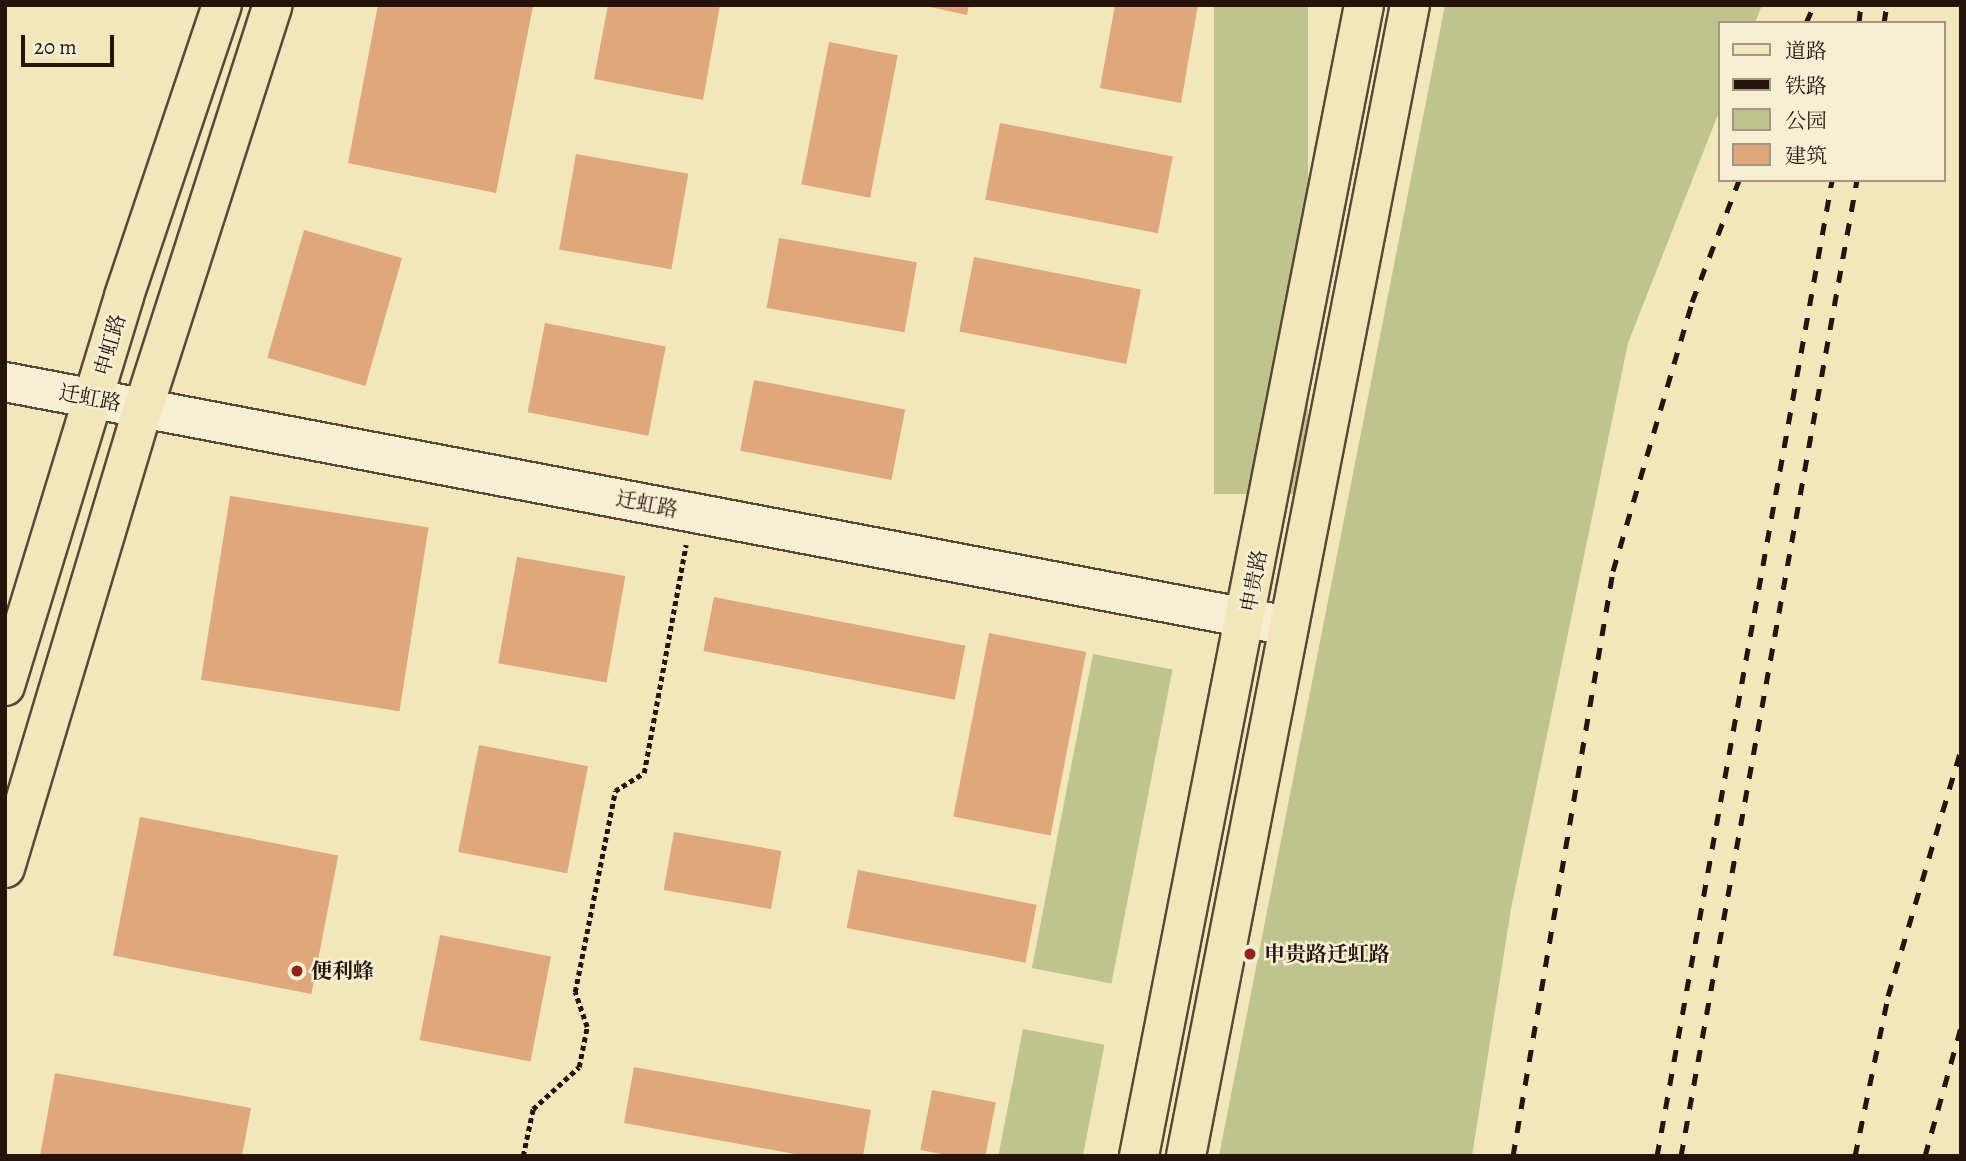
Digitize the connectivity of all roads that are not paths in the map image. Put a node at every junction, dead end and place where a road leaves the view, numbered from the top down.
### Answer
1 (222, 5) edge
2 (273, 5) edge
3 (1364, 5) edge
4 (1410, 5) edge
5 (5, 382) edge
6 (94, 399) junction
7 (142, 409) junction
8 (1248, 618) junction
9 (1289, 626) junction
10 (5, 686) edge
11 (5, 868) edge
12 (1139, 1156) edge
13 (1186, 1156) edge

1 - 6 main road, 申虹路
2 - 7 main road
3 - 8 main road, 申贵路
4 - 9 main road, 申贵路
5 - 6 street, 迁虹路
6 - 7 street, 迁虹路
6 - 10 main road, 申虹路
7 - 8 street, 迁虹路
7 - 11 main road
8 - 9 street, 迁虹路
8 - 12 main road, 申贵路
9 - 13 main road, 申贵路

